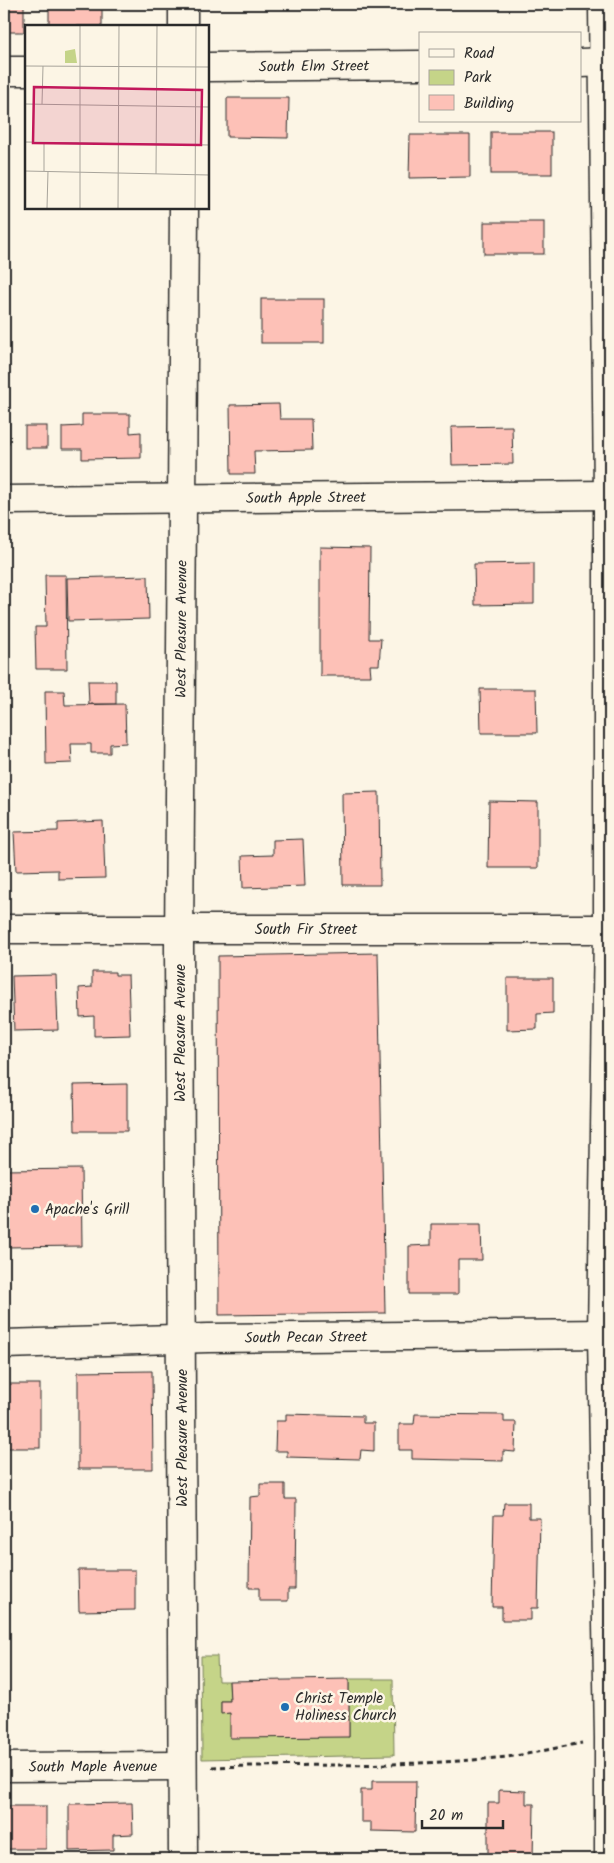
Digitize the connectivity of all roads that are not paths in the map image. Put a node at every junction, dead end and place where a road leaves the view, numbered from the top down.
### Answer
1 (183, 4) edge
2 (603, 4) edge
3 (184, 25) edge
4 (598, 63) edge
5 (419, 65) edge
6 (209, 67) edge
7 (4, 71) edge
8 (25, 71) edge
9 (184, 209) edge
10 (609, 495) edge
11 (183, 497) junction
12 (4, 500) edge
13 (4, 929) edge
14 (180, 929) junction
15 (609, 930) edge
16 (606, 1334) edge
17 (182, 1338) junction
18 (4, 1344) edge
19 (610, 1738) edge
20 (182, 1766) junction
21 (4, 1767) edge
22 (183, 1859) edge
23 (608, 1859) edge

1 - 3 street
2 - 4 street
4 - 10 street
5 - 6 street, South Elm Street
7 - 8 street
9 - 11 street, West Pleasure Avenue
10 - 11 street, South Apple Street
10 - 15 street
11 - 12 street, South Apple Street
11 - 14 street, West Pleasure Avenue
13 - 14 street, South Fir Street
14 - 15 street, South Fir Street
14 - 17 street, West Pleasure Avenue
15 - 16 street
16 - 17 street, South Pecan Street
16 - 19 street
17 - 18 street, South Pecan Street
17 - 20 street, West Pleasure Avenue
19 - 23 street
20 - 21 street, South Maple Avenue
20 - 22 street, West Pleasure Avenue

